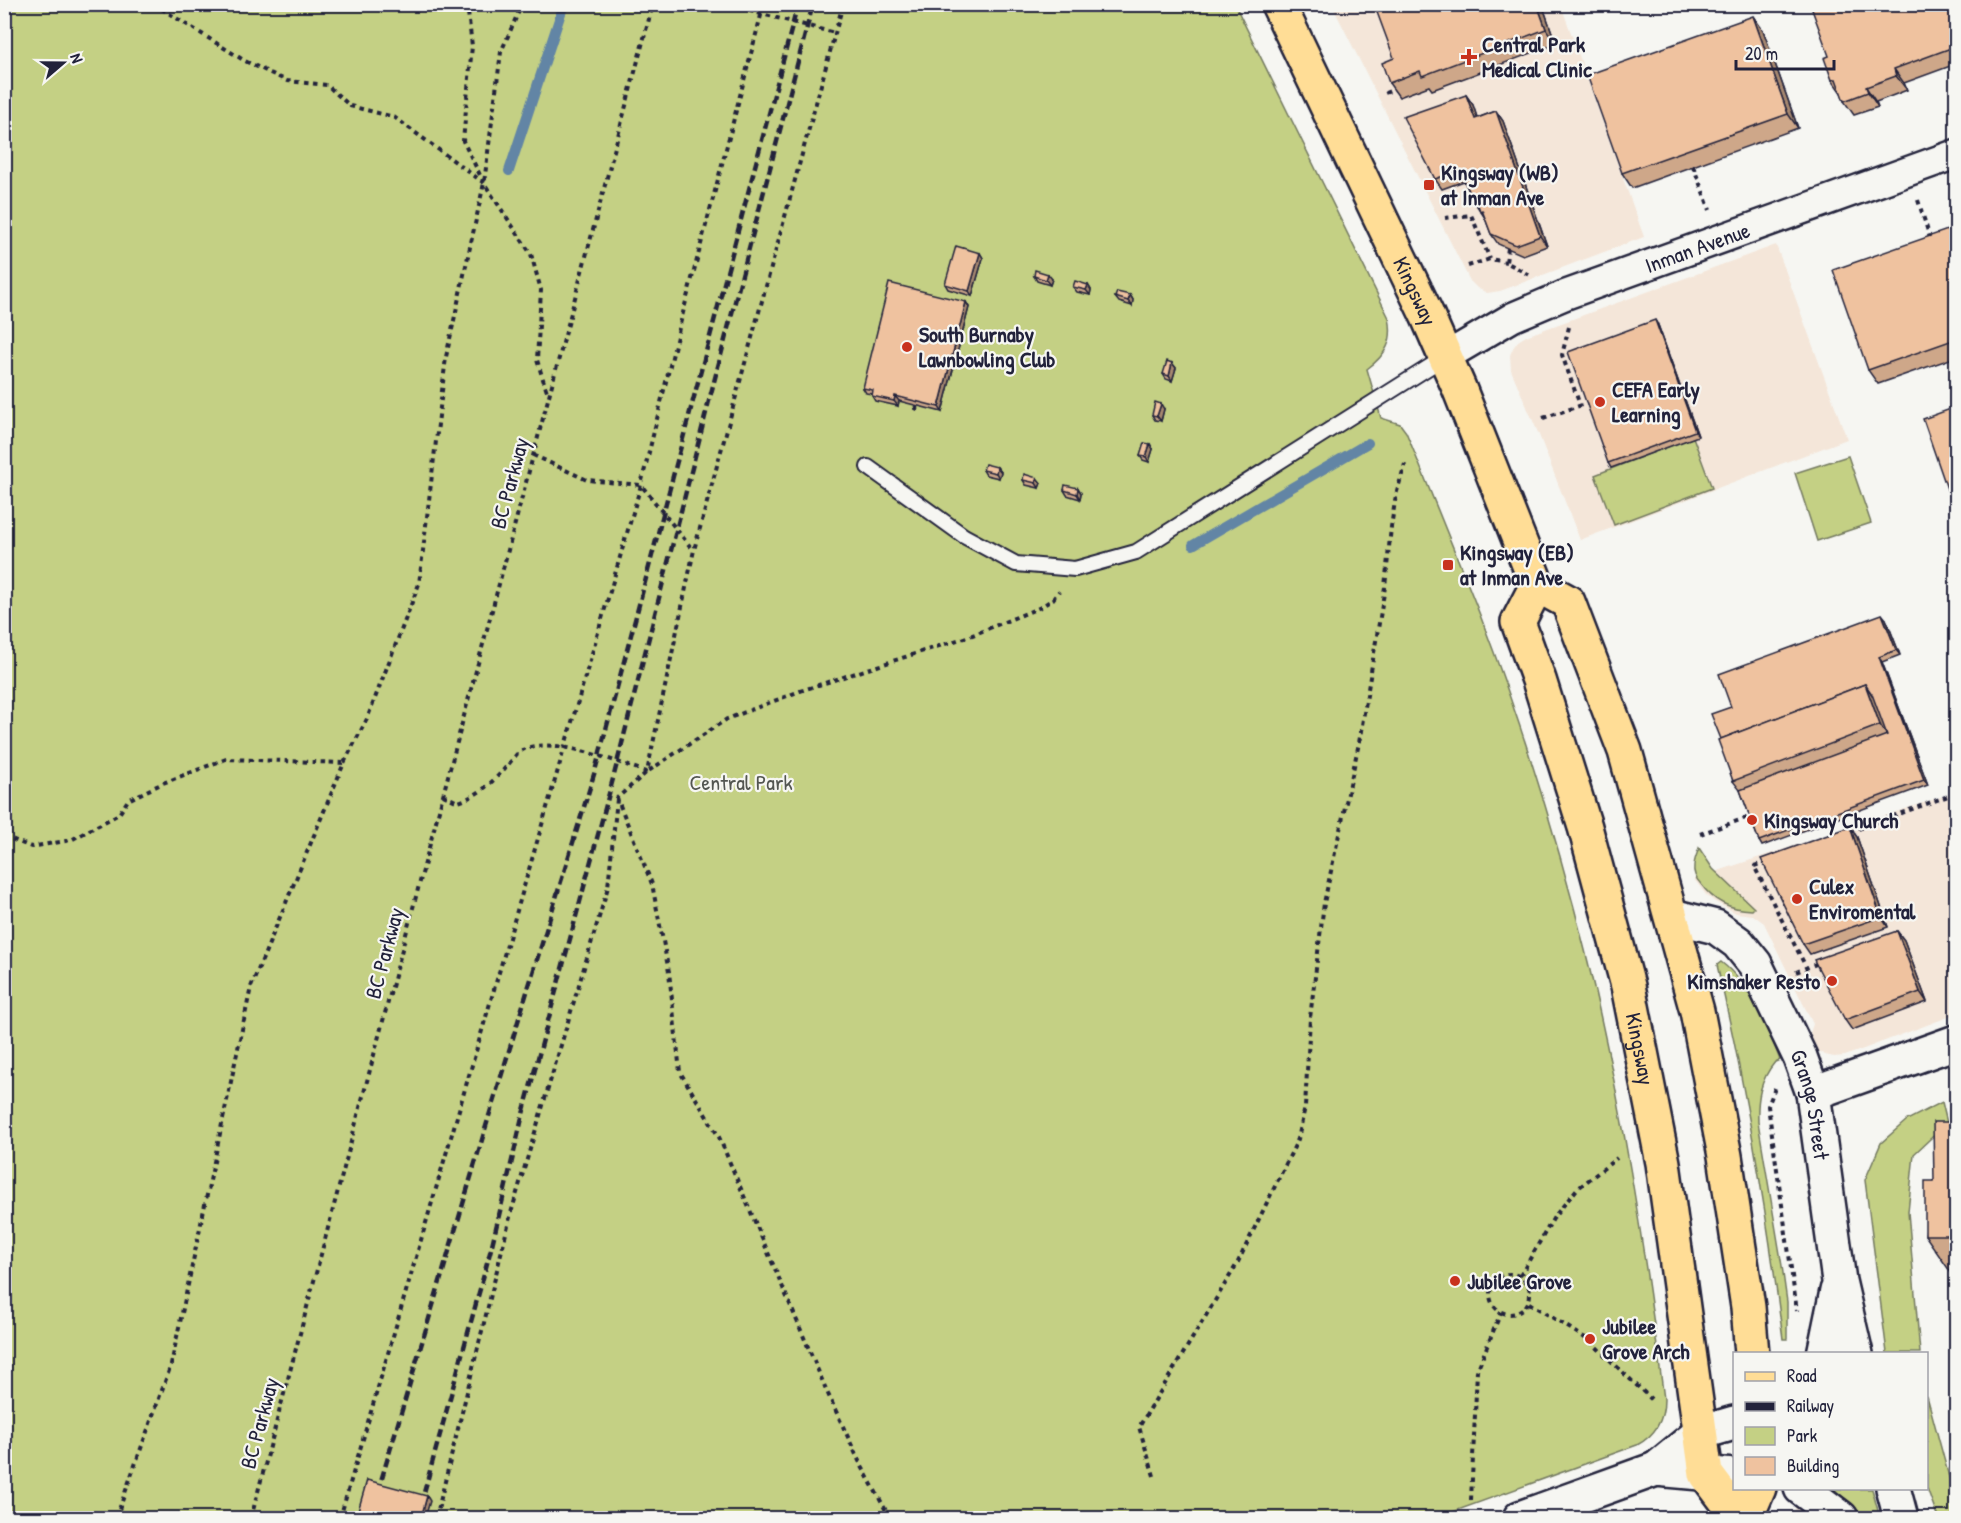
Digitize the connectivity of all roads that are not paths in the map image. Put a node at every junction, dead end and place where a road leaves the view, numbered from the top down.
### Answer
1 (1278, 4) edge
2 (1956, 154) edge
3 (1445, 357) junction
4 (868, 467) dead end
5 (1537, 585) junction
6 (1672, 916) junction
7 (1956, 1042) edge
8 (1814, 1093) junction
9 (1839, 1281) junction
10 (1752, 1352) edge
11 (1824, 1352) edge
12 (1856, 1352) edge
13 (1733, 1423) edge
14 (1700, 1433) junction
15 (1656, 1469) junction
16 (1720, 1475) edge
17 (1758, 1490) edge
18 (1804, 1490) edge
19 (1894, 1490) edge
20 (1520, 1518) edge
21 (1739, 1518) edge
22 (1746, 1518) edge
23 (1841, 1518) edge
24 (1901, 1518) edge

1 - 3 main road, Kingsway
2 - 3 street, Inman Avenue
3 - 4 lane
3 - 5 main road, Kingsway
5 - 6 main road
5 - 14 main road, Kingsway
6 - 8 street, Grange Street
6 - 10 main road
7 - 8 street
8 - 9 street, Grange Street
9 - 11 street
9 - 12 street, Grange Street
13 - 14 street
14 - 15 street
14 - 16 main road, Kingsway
15 - 16 street
15 - 20 street
16 - 21 main road, Kingsway
17 - 22 main road
18 - 23 street
19 - 24 street

